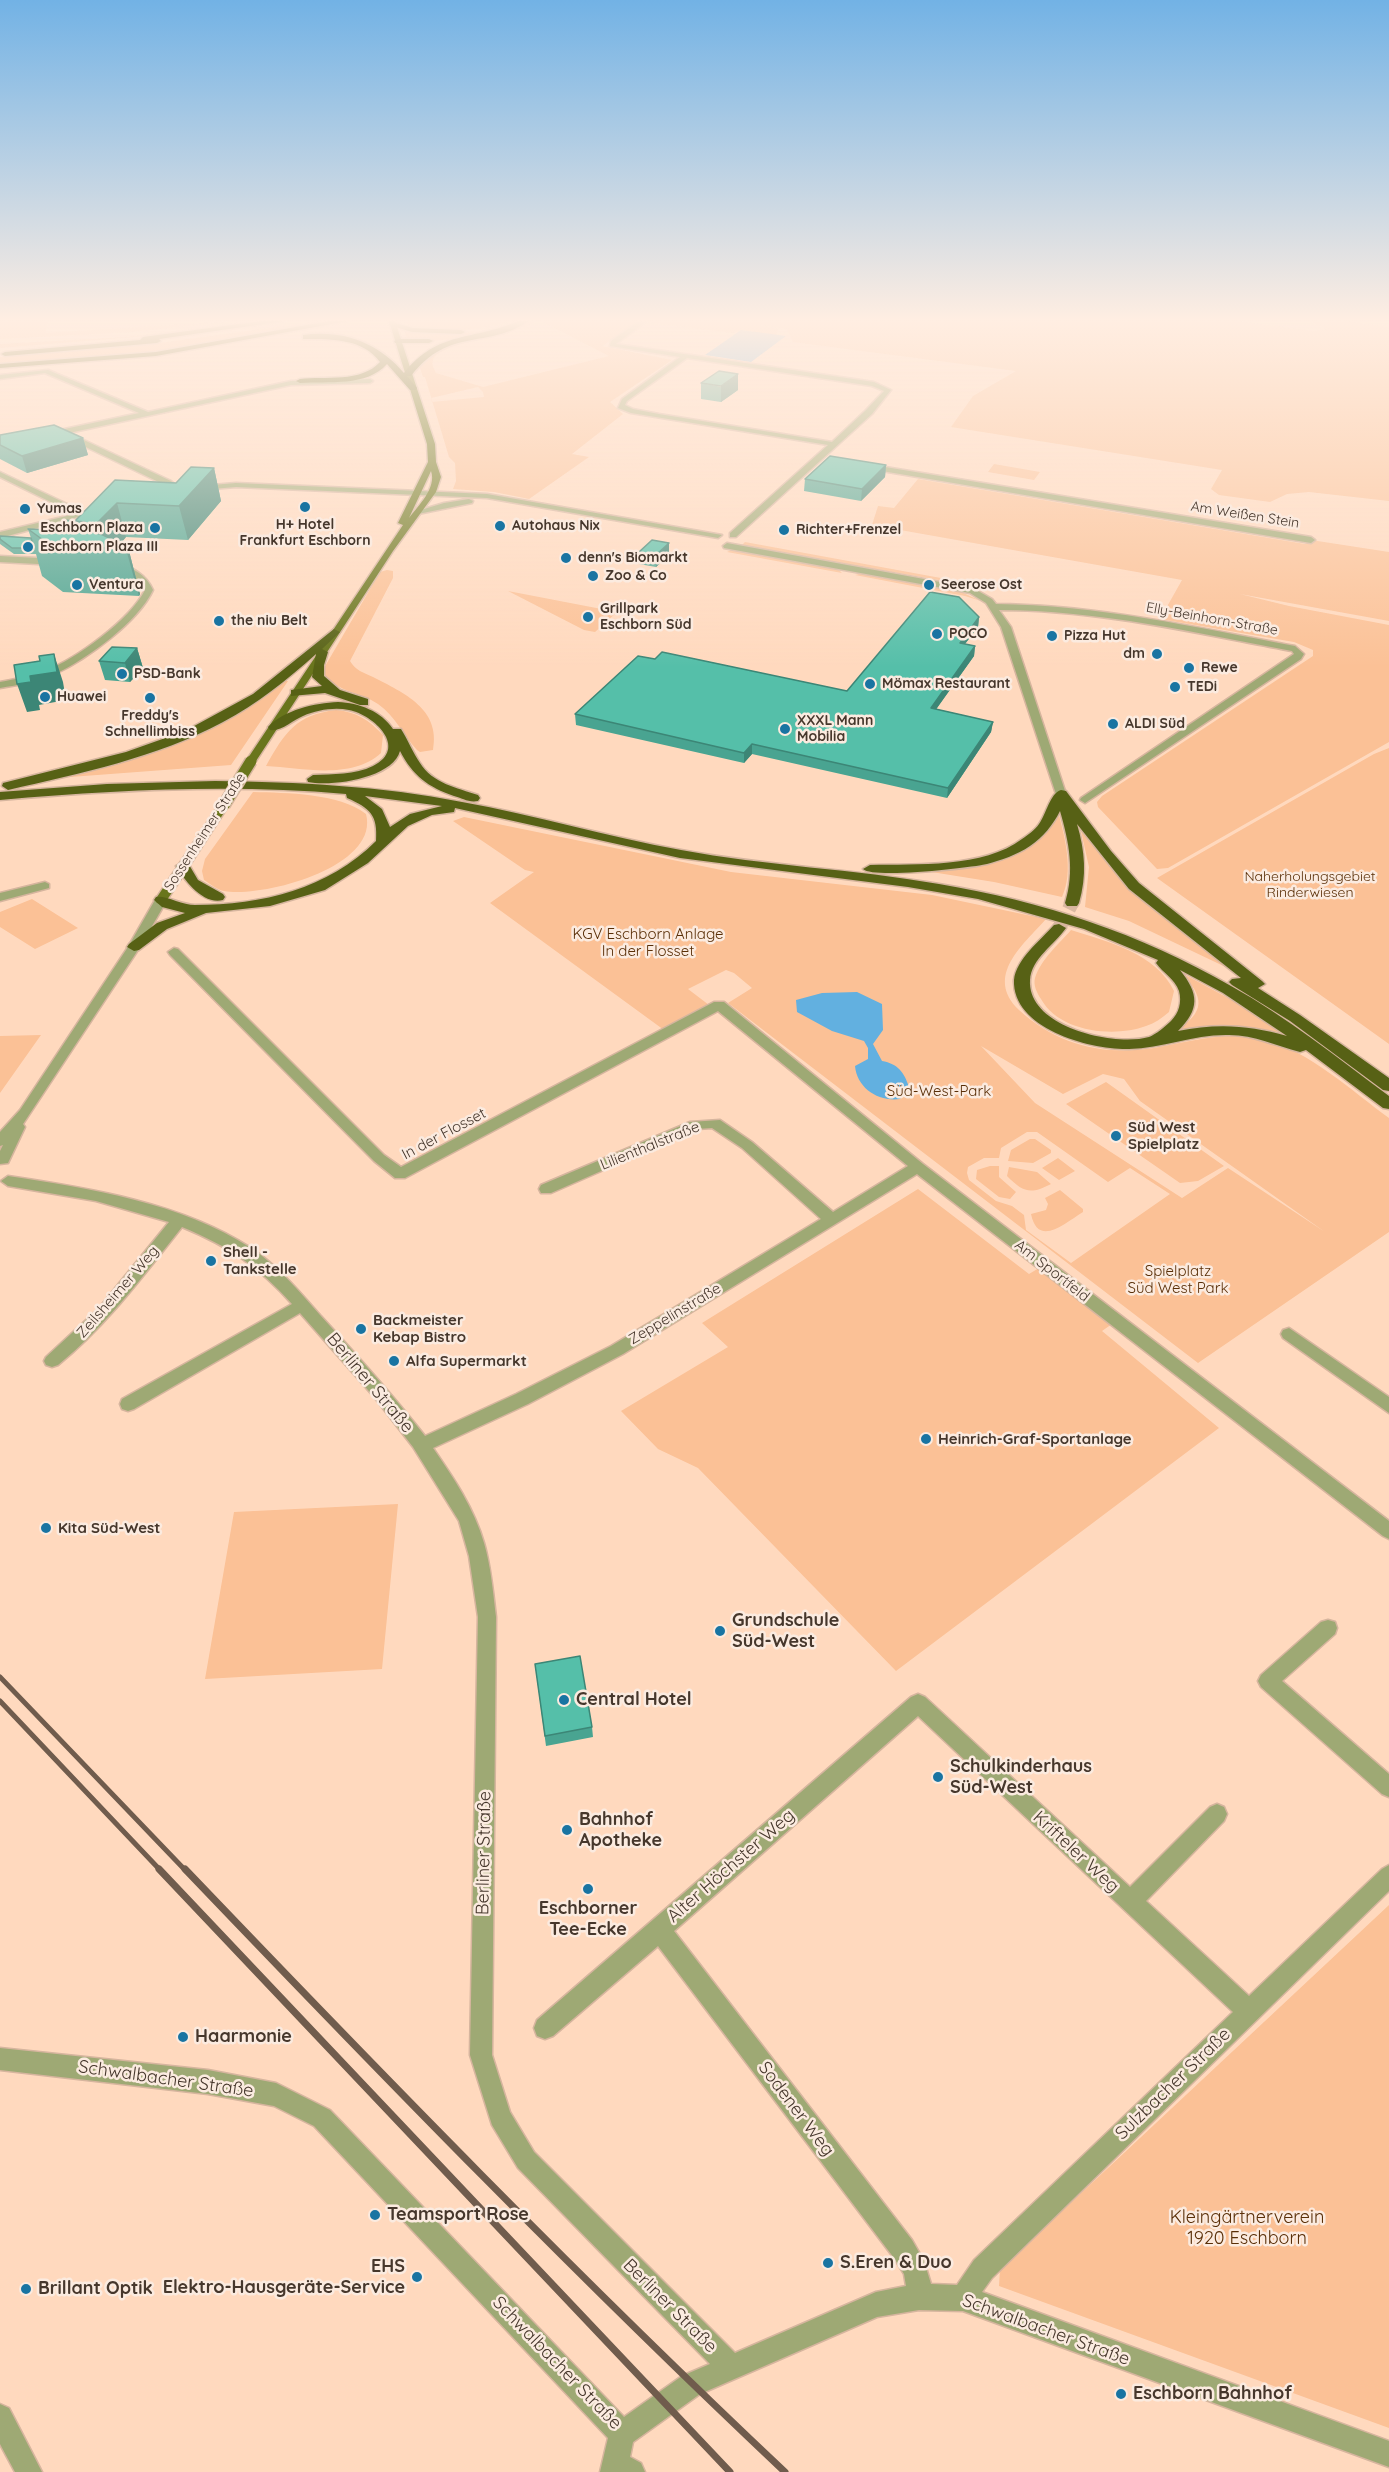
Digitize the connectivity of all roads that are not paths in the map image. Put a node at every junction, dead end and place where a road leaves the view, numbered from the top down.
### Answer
1 (70, 436) edge
2 (429, 436) edge
3 (784, 436) edge
4 (841, 436) edge
5 (833, 444) junction
6 (819, 459) junction
7 (830, 460) edge
8 (432, 462) junction
9 (862, 465) edge
10 (0, 474) edge
11 (426, 475) junction
12 (195, 490) edge
13 (373, 490) junction
14 (182, 492) junction
15 (417, 494) junction
16 (165, 495) edge
17 (430, 495) junction
18 (472, 501) junction
19 (104, 509) edge
20 (418, 512) junction
21 (82, 514) junction
22 (612, 517) junction
23 (585, 519) junction
24 (0, 535) edge
25 (737, 538) junction
26 (715, 539) junction
27 (1311, 540) dead end
28 (727, 546) junction
29 (389, 550) junction
30 (0, 559) edge
31 (65, 562) edge
32 (104, 564) edge
33 (999, 607) junction
34 (334, 632) junction
35 (322, 652) junction
36 (0, 685) edge
37 (335, 691) junction
38 (295, 693) junction
39 (273, 727) junction
40 (306, 779) junction
41 (0, 788) edge
42 (327, 789) junction
43 (1061, 794) junction
44 (0, 796) edge
45 (473, 798) junction
46 (1085, 800) dead end
47 (493, 811) junction
48 (382, 840) junction
49 (183, 866) junction
50 (870, 869) junction
51 (45, 886) dead end
52 (0, 897) edge
53 (161, 900) junction
54 (213, 903) junction
55 (1072, 903) tunnel mouth
56 (1059, 928) tunnel mouth
57 (1139, 946) junction
58 (134, 947) junction
59 (174, 952) dead end
60 (720, 1005) joint
61 (1312, 1030) junction
62 (1151, 1041) junction
63 (1340, 1068) junction
64 (1389, 1086) edge
65 (1389, 1104) edge
66 (24, 1115) junction
67 (0, 1131) edge
68 (0, 1141) edge
69 (2, 1160) edge
70 (918, 1167) junction
71 (4, 1185) edge
72 (546, 1190) dead end
73 (180, 1219) junction
74 (831, 1219) junction
75 (302, 1305) junction
76 (1289, 1334) dead end
77 (52, 1360) dead end
78 (128, 1404) dead end
79 (1389, 1406) edge
80 (422, 1445) junction
81 (1389, 1531) edge
82 (1328, 1628) dead end
83 (918, 1703) joint
84 (1389, 1787) edge
85 (1217, 1814) dead end
86 (1389, 1876) edge
87 (1130, 1902) junction
88 (659, 1929) junction
89 (1248, 2012) junction
90 (545, 2028) dead end
91 (0, 2059) edge
92 (921, 2295) junction
93 (963, 2298) junction
94 (730, 2366) junction
95 (0, 2416) edge
96 (622, 2434) junction
97 (1389, 2454) edge
98 (620, 2469) edge
99 (29, 2472) edge

1 - 14 street
2 - 8 main road
3 - 5 street
4 - 5 street
5 - 6 street
6 - 7 street
6 - 25 street
8 - 11 main road, Sossenheimer Straße
8 - 17 main road
9 - 27 street, Am Weißen Stein
10 - 21 street
11 - 13 street
11 - 15 main road, Sossenheimer Straße
12 - 15 street
13 - 14 street
13 - 15 street
14 - 16 street
15 - 17 street
15 - 29 main road, Sossenheimer Straße
17 - 18 street, Elly-Beinhorn-Straße
17 - 20 main road, Sossenheimer Straße
17 - 22 street, Elly-Beinhorn-Straße
18 - 20 street
18 - 23 street, Elly-Beinhorn-Straße
19 - 21 street
20 - 29 main road, Sossenheimer Straße
21 - 24 street
22 - 23 street
22 - 26 street, Elly-Beinhorn-Straße
23 - 26 street, Elly-Beinhorn-Straße
25 - 26 street, Elly-Beinhorn-Straße
25 - 28 street
25 - 33 street, Elly-Beinhorn-Straße
26 - 28 street, Elly-Beinhorn-Straße
28 - 33 street, Elly-Beinhorn-Straße
29 - 34 main road, Sossenheimer Straße
30 - 31 street
32 - 36 street
33 - 43 street
33 - 46 street, Elly-Beinhorn-Straße
34 - 35 main road, Sossenheimer Straße
34 - 41 highway
35 - 37 highway
35 - 38 main road, Sossenheimer Straße
37 - 38 highway
37 - 45 highway
38 - 39 main road, Sossenheimer Straße
39 - 40 highway
39 - 49 main road, Sossenheimer Straße, bridge
40 - 41 highway
40 - 45 highway
42 - 44 highway
42 - 47 highway
42 - 48 highway
43 - 50 highway
43 - 55 highway
43 - 61 highway
45 - 50 highway
47 - 48 highway
47 - 57 highway
48 - 54 highway
49 - 53 main road, Sossenheimer Straße
49 - 54 highway
50 - 61 highway
51 - 52 street
53 - 54 highway
53 - 58 street, Sossenheimer Straße
54 - 58 highway
56 - 62 highway
57 - 62 highway
57 - 63 highway
58 - 66 street, Sossenheimer Straße
59 - 60 street, In der Flosset
60 - 70 street, Am Sportfeld
61 - 64 highway
62 - 63 highway
63 - 65 highway
66 - 67 street
66 - 68 street, Sossenheimer Straße
66 - 69 street, Sossenheimer Straße
69 - 71 street, Sossenheimer Straße
70 - 74 street, Zeppelinstraße
70 - 81 street, Am Sportfeld
71 - 73 street, Berliner Straße
72 - 74 street, Lilienthalstraße
73 - 75 street, Berliner Straße
73 - 77 street, Zeilsheimer Weg
74 - 80 street, Zeppelinstraße
75 - 78 street
75 - 80 street, Berliner Straße
76 - 79 street
80 - 94 street, Berliner Straße
82 - 84 street
83 - 87 street, Krifteler Weg
83 - 88 street, Alter Höchster Weg
85 - 87 street, Krifteler Weg
86 - 89 street, Sulzbacher Straße
87 - 89 street, Krifteler Weg
88 - 90 street, Alter Höchster Weg
88 - 92 street, Sodener Weg
89 - 93 street, Sulzbacher Straße
91 - 96 street, Schwalbacher Straße
92 - 93 street, Schwalbacher Straße
92 - 94 street, Schwalbacher Straße
93 - 97 street, Schwalbacher Straße
94 - 96 street, Schwalbacher Straße
95 - 99 street
96 - 98 street

